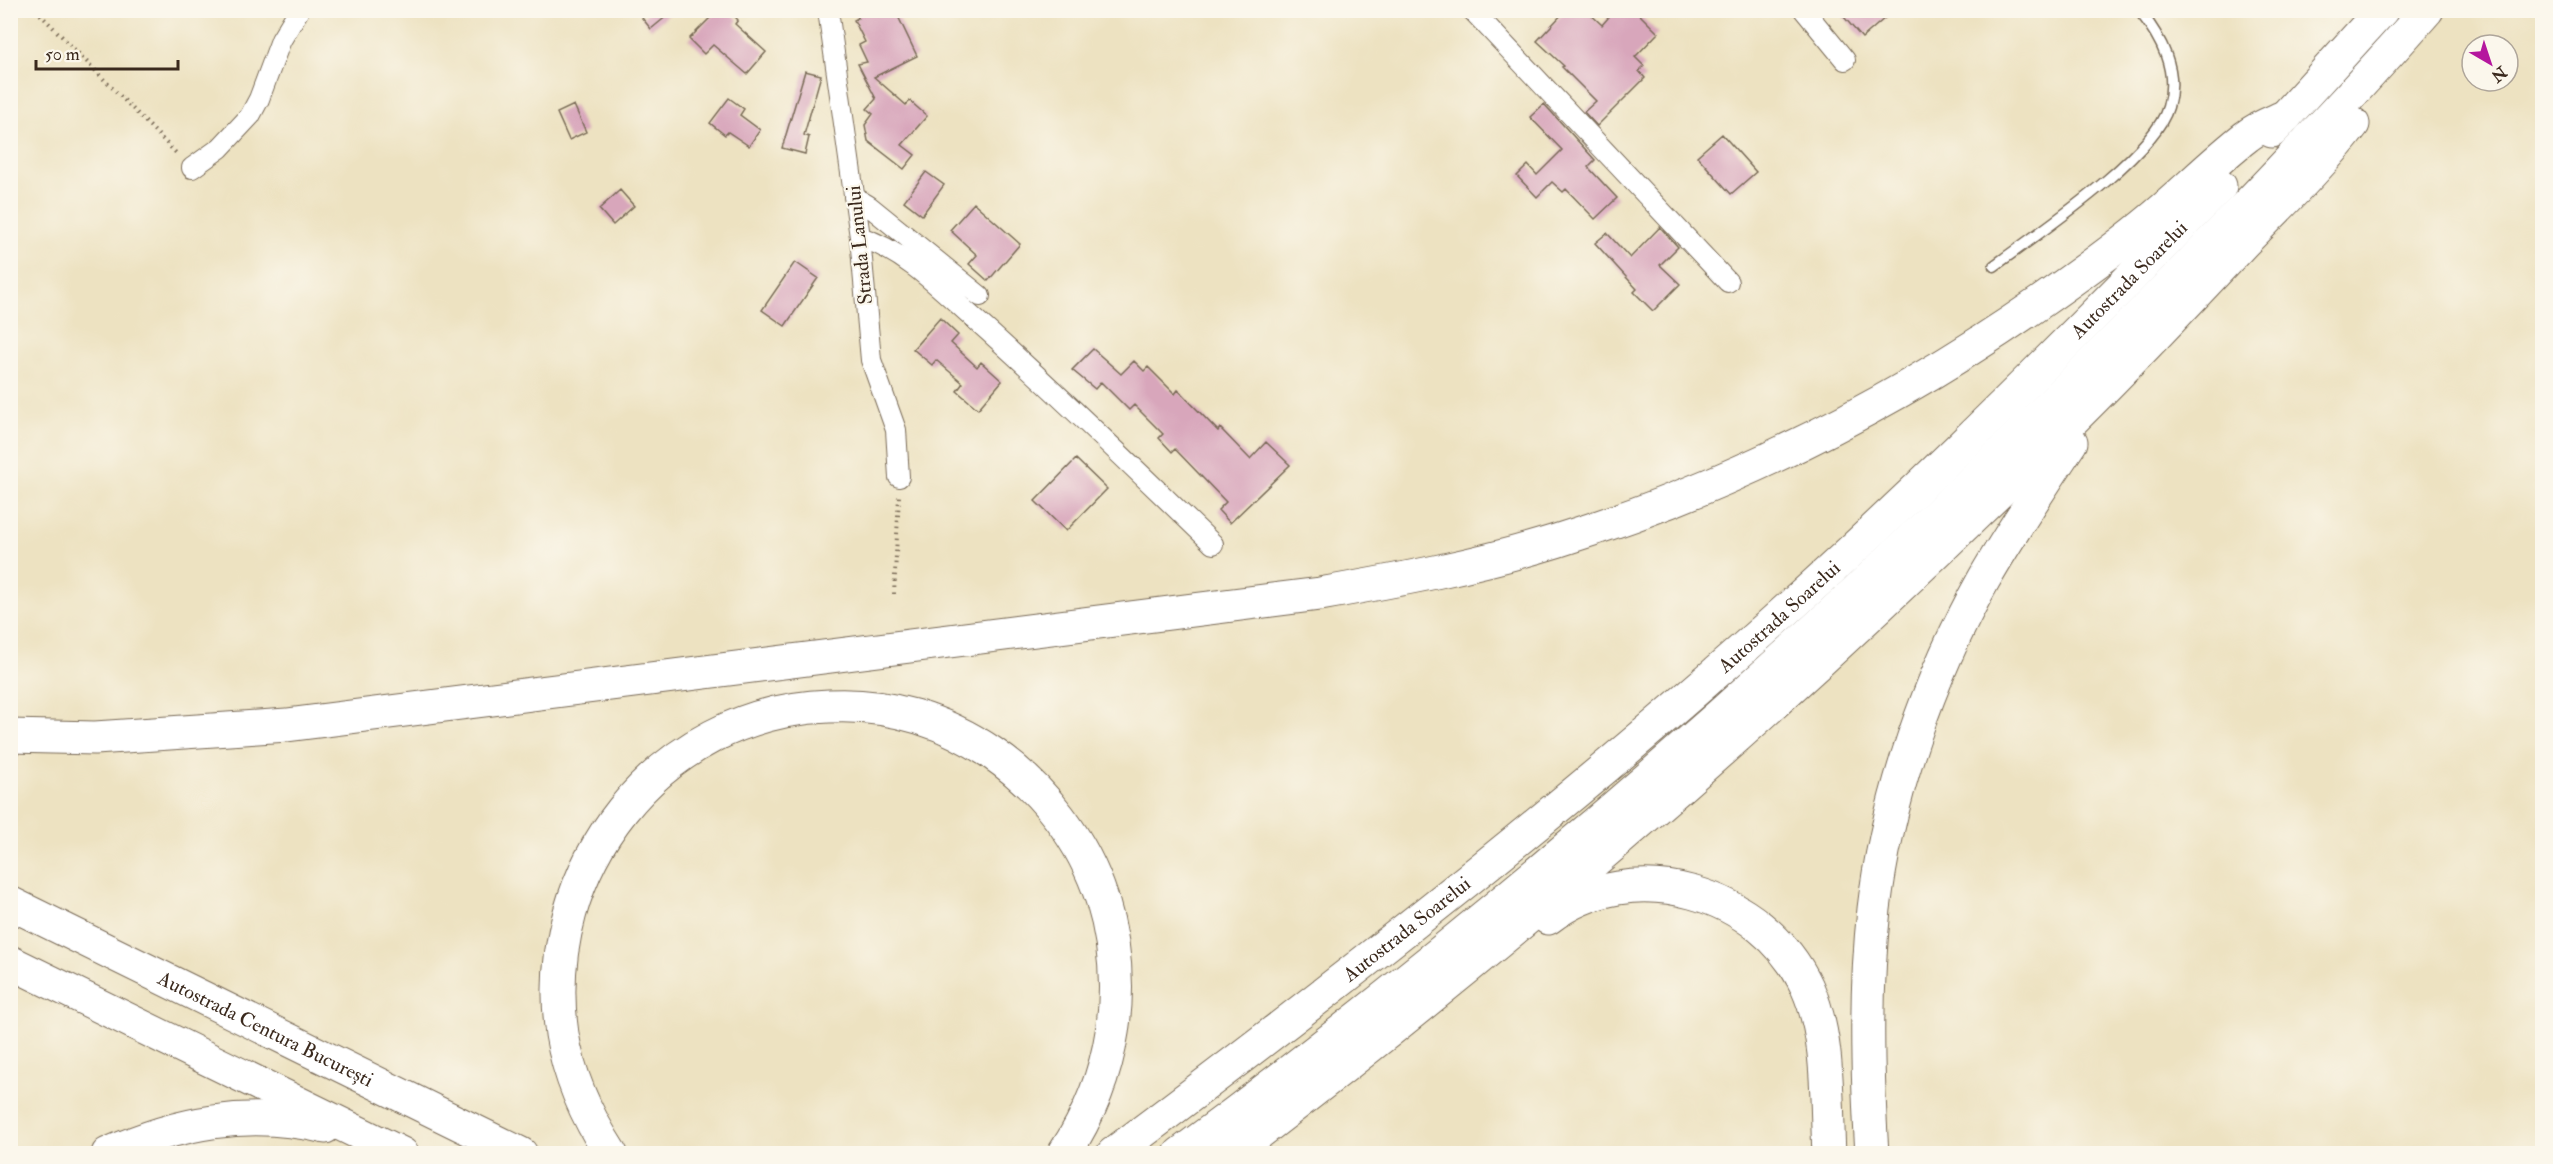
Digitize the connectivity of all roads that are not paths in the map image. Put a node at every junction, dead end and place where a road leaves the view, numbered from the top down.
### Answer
1 (299, 10) edge
2 (828, 10) edge
3 (1472, 10) edge
4 (1804, 10) edge
5 (2139, 10) edge
6 (2382, 10) edge
7 (2423, 15) edge
8 (1845, 60) dead end
9 (2286, 116) junction
10 (192, 168) road end
11 (854, 197) junction
12 (860, 237) junction
13 (1994, 266) dead end
14 (1728, 282) dead end
15 (980, 296) dead end
16 (2115, 378) junction
17 (899, 477) road end
18 (1213, 544) dead end
19 (10, 736) edge
20 (10, 903) edge
21 (10, 962) edge
22 (1425, 1002) junction
23 (394, 1150) edge
24 (108, 1154) edge
25 (521, 1154) edge
26 (611, 1154) edge
27 (1065, 1154) edge
28 (1113, 1154) edge
29 (1180, 1154) edge
30 (1231, 1154) edge
31 (1829, 1154) edge
32 (1872, 1154) edge

1 - 10 street
2 - 11 street, Strada Lanului
3 - 14 street
4 - 8 street
5 - 13 lane
6 - 9 highway, Autostrada Soarelui
7 - 16 highway
7 - 29 highway, Autostrada Soarelui
9 - 19 highway
9 - 28 highway, Autostrada Soarelui
11 - 12 street, Strada Lanului
11 - 15 street
12 - 17 street, Strada Lanului
12 - 18 street
16 - 22 highway
16 - 32 highway
20 - 25 highway, Autostrada Centura București
21 - 23 highway
22 - 30 highway
22 - 31 highway
23 - 24 highway
26 - 27 highway

